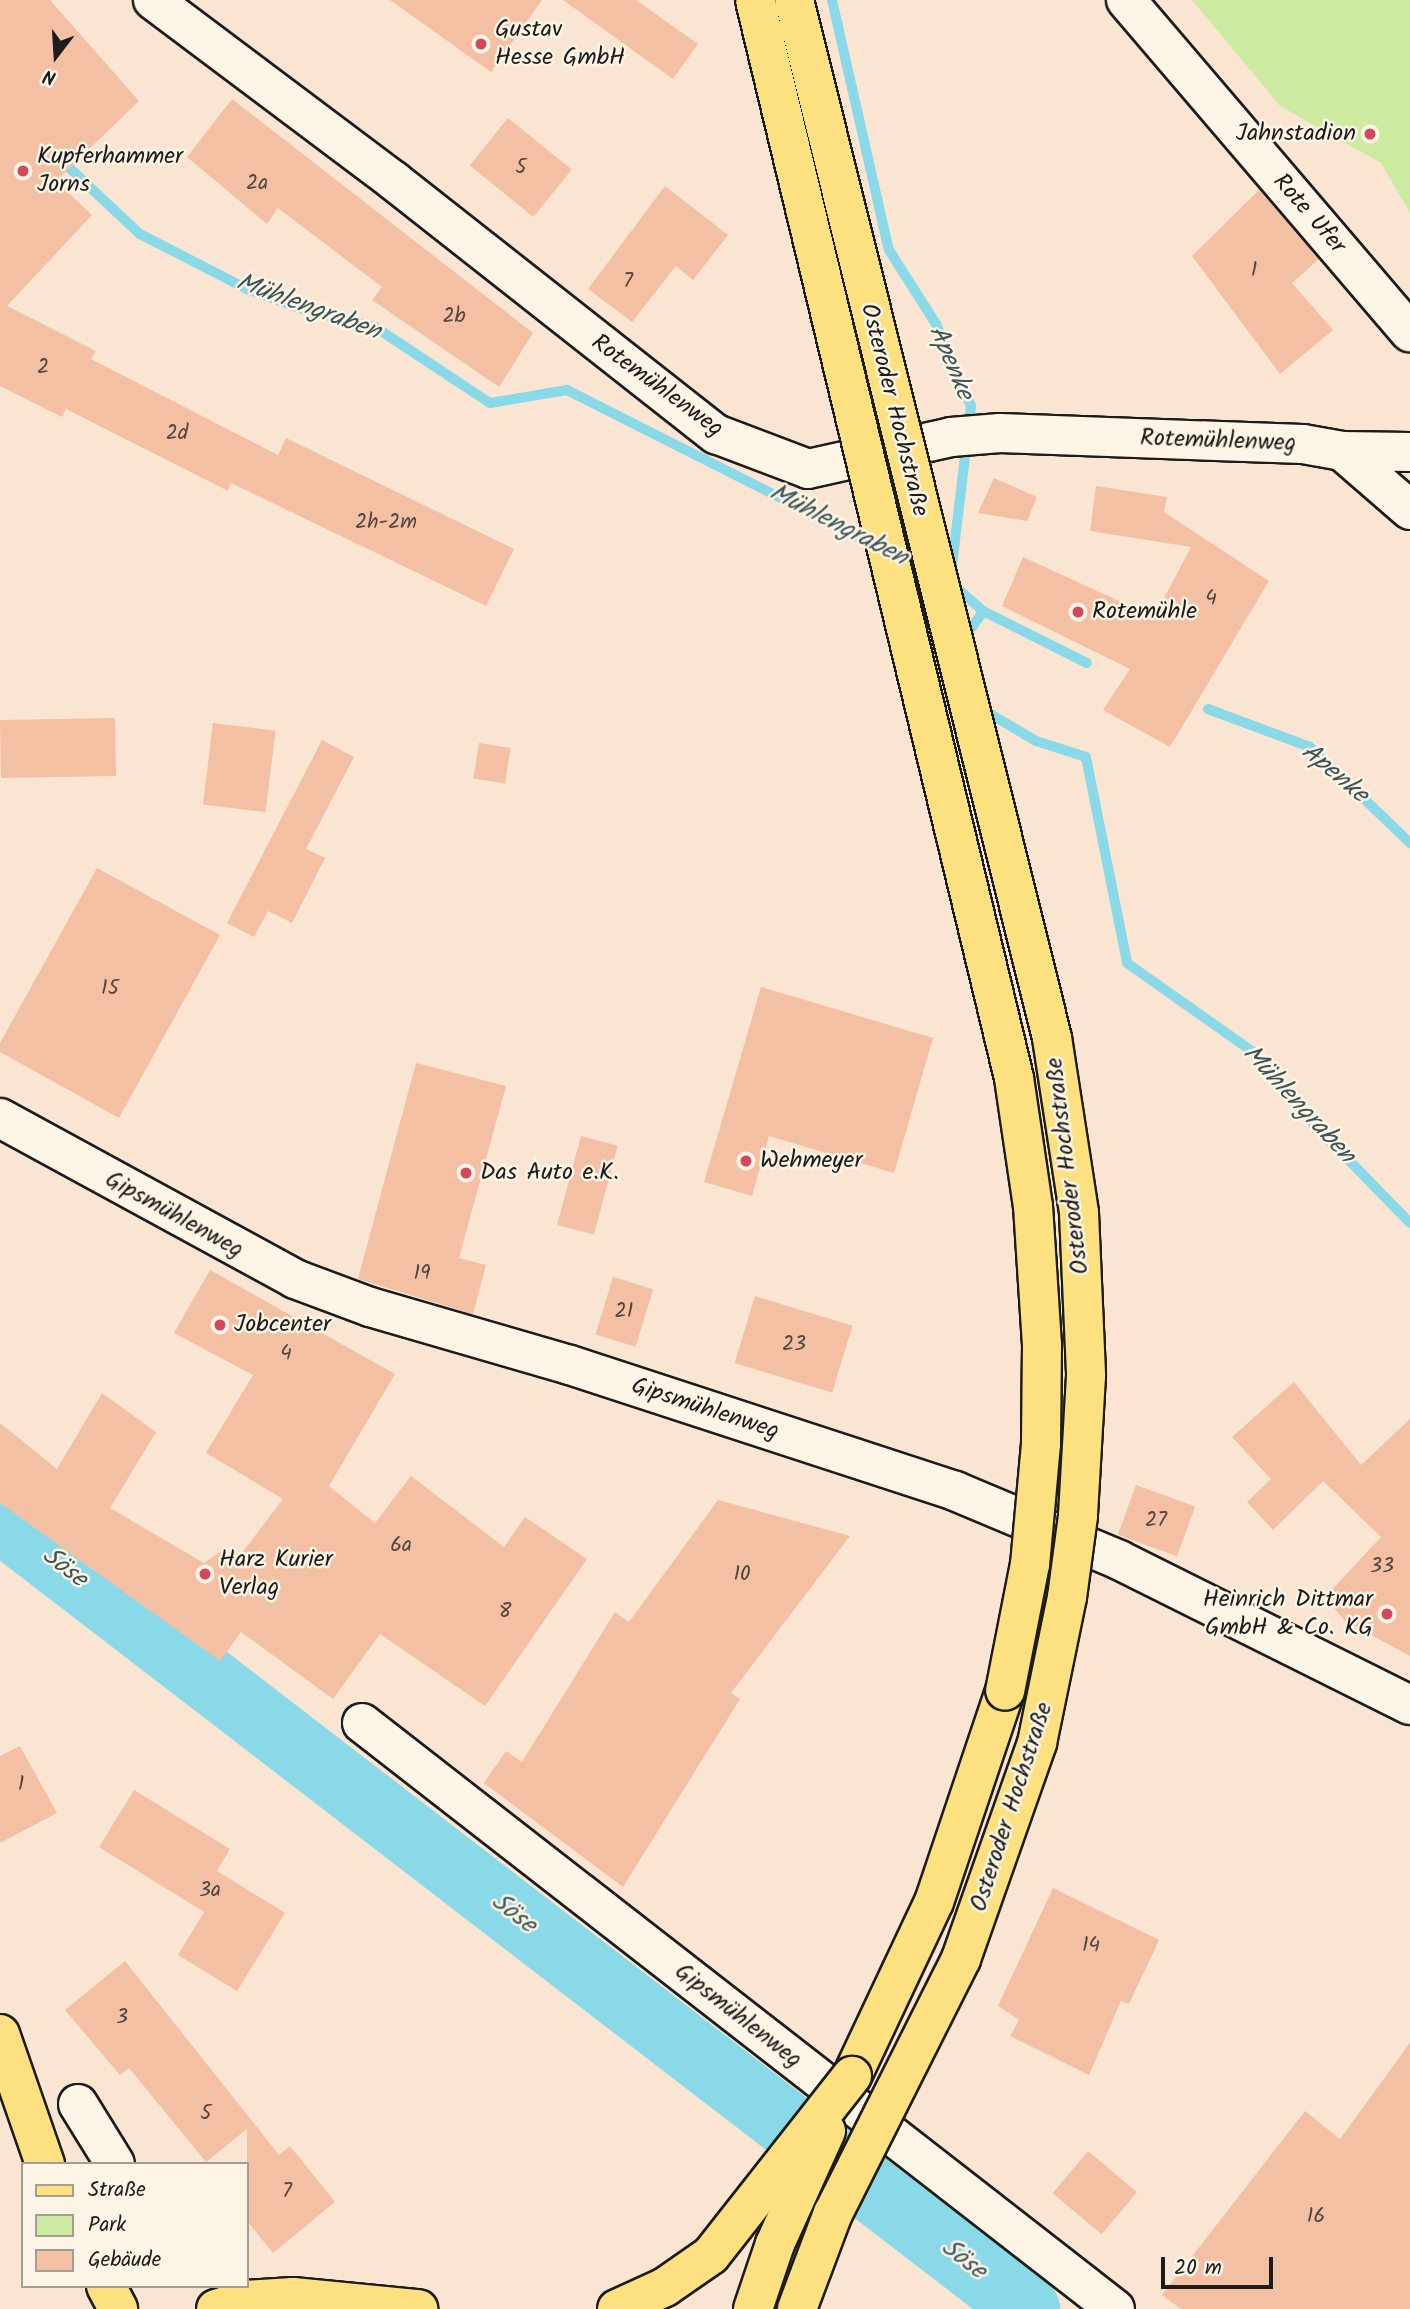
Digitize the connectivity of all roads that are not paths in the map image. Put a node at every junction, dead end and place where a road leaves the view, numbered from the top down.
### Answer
1 (153, 0) edge
2 (755, 0) edge
3 (794, 0) edge
4 (1126, 0) edge
5 (1410, 332) edge
6 (1342, 452) junction
7 (1410, 452) edge
8 (1410, 510) edge
9 (0, 1118) edge
10 (1410, 1705) edge
11 (362, 1723) dead end
12 (0, 2034) edge
13 (852, 2076) junction
14 (78, 2104) dead end
15 (44, 2162) edge
16 (109, 2162) edge
17 (107, 2288) edge
18 (118, 2309) edge
19 (216, 2309) edge
20 (418, 2309) edge
21 (617, 2309) edge
22 (753, 2309) edge
23 (797, 2309) edge
24 (1115, 2309) edge

1 - 6 street, Rotemühlenweg
2 - 13 main road, Osteroder Hochstraße, bridge
3 - 23 main road, Osteroder Hochstraße, bridge
4 - 5 street, Rote Ufer
6 - 7 street
6 - 8 street, Rotemühlenweg
9 - 10 street, Gipsmühlenweg
11 - 24 street, Gipsmühlenweg
12 - 15 main road
13 - 21 main road, bridge
13 - 22 main road, Osteroder Hochstraße, bridge
14 - 16 street
17 - 18 main road
19 - 20 main road

